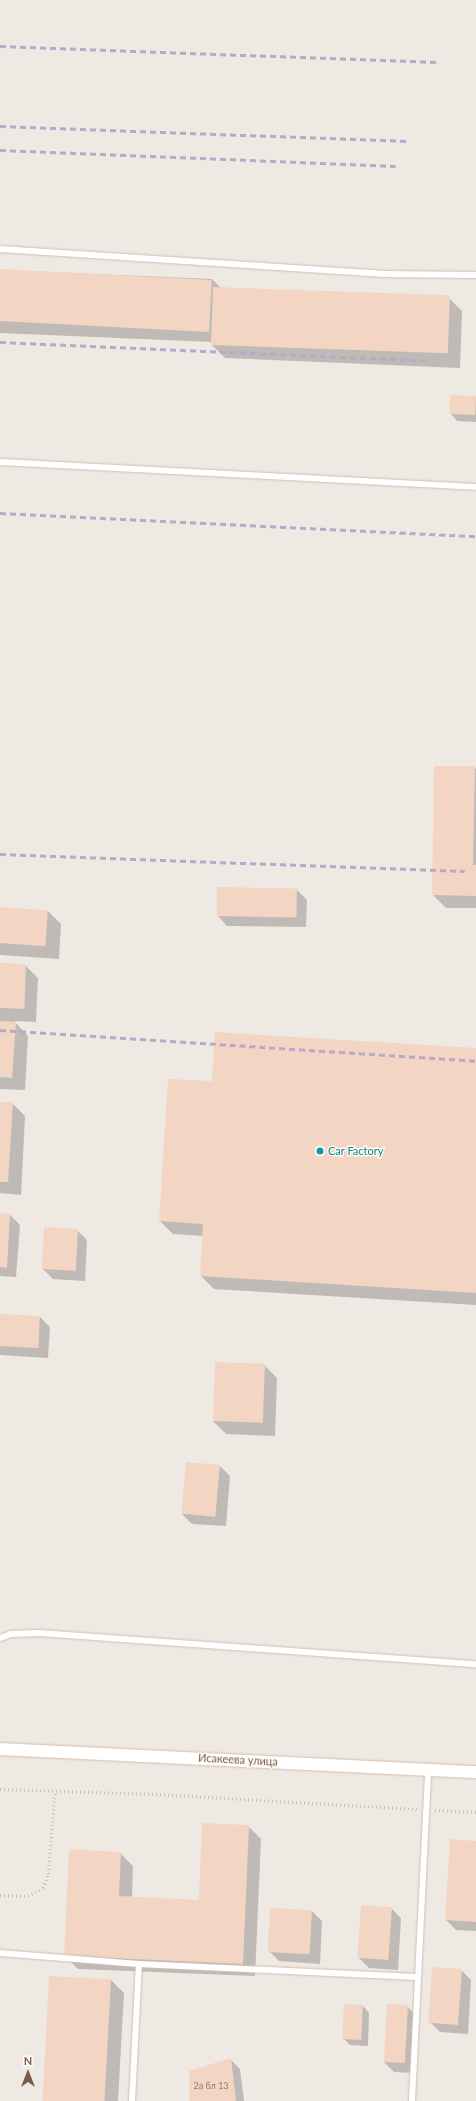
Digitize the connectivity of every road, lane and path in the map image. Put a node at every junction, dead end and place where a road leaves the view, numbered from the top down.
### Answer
1 (0, 249) edge
2 (476, 274) edge
3 (0, 462) edge
4 (476, 487) edge
5 (0, 1638) edge
6 (476, 1664) edge
7 (0, 1749) edge
8 (428, 1769) junction
9 (476, 1772) edge
10 (0, 1789) edge
11 (55, 1791) junction
12 (426, 1809) junction
13 (476, 1812) edge
14 (0, 1895) edge
15 (0, 1953) edge
16 (139, 1964) junction
17 (417, 1977) junction
18 (132, 2101) edge
19 (412, 2101) edge

1 - 2 lane
3 - 4 lane
5 - 6 lane
7 - 8 street, Исакеева улица
8 - 9 street, Исакеева улица
8 - 12 lane
10 - 11 path
11 - 12 path
11 - 14 path
12 - 13 path
12 - 17 lane
15 - 16 lane
16 - 17 lane
16 - 18 lane
17 - 19 lane

